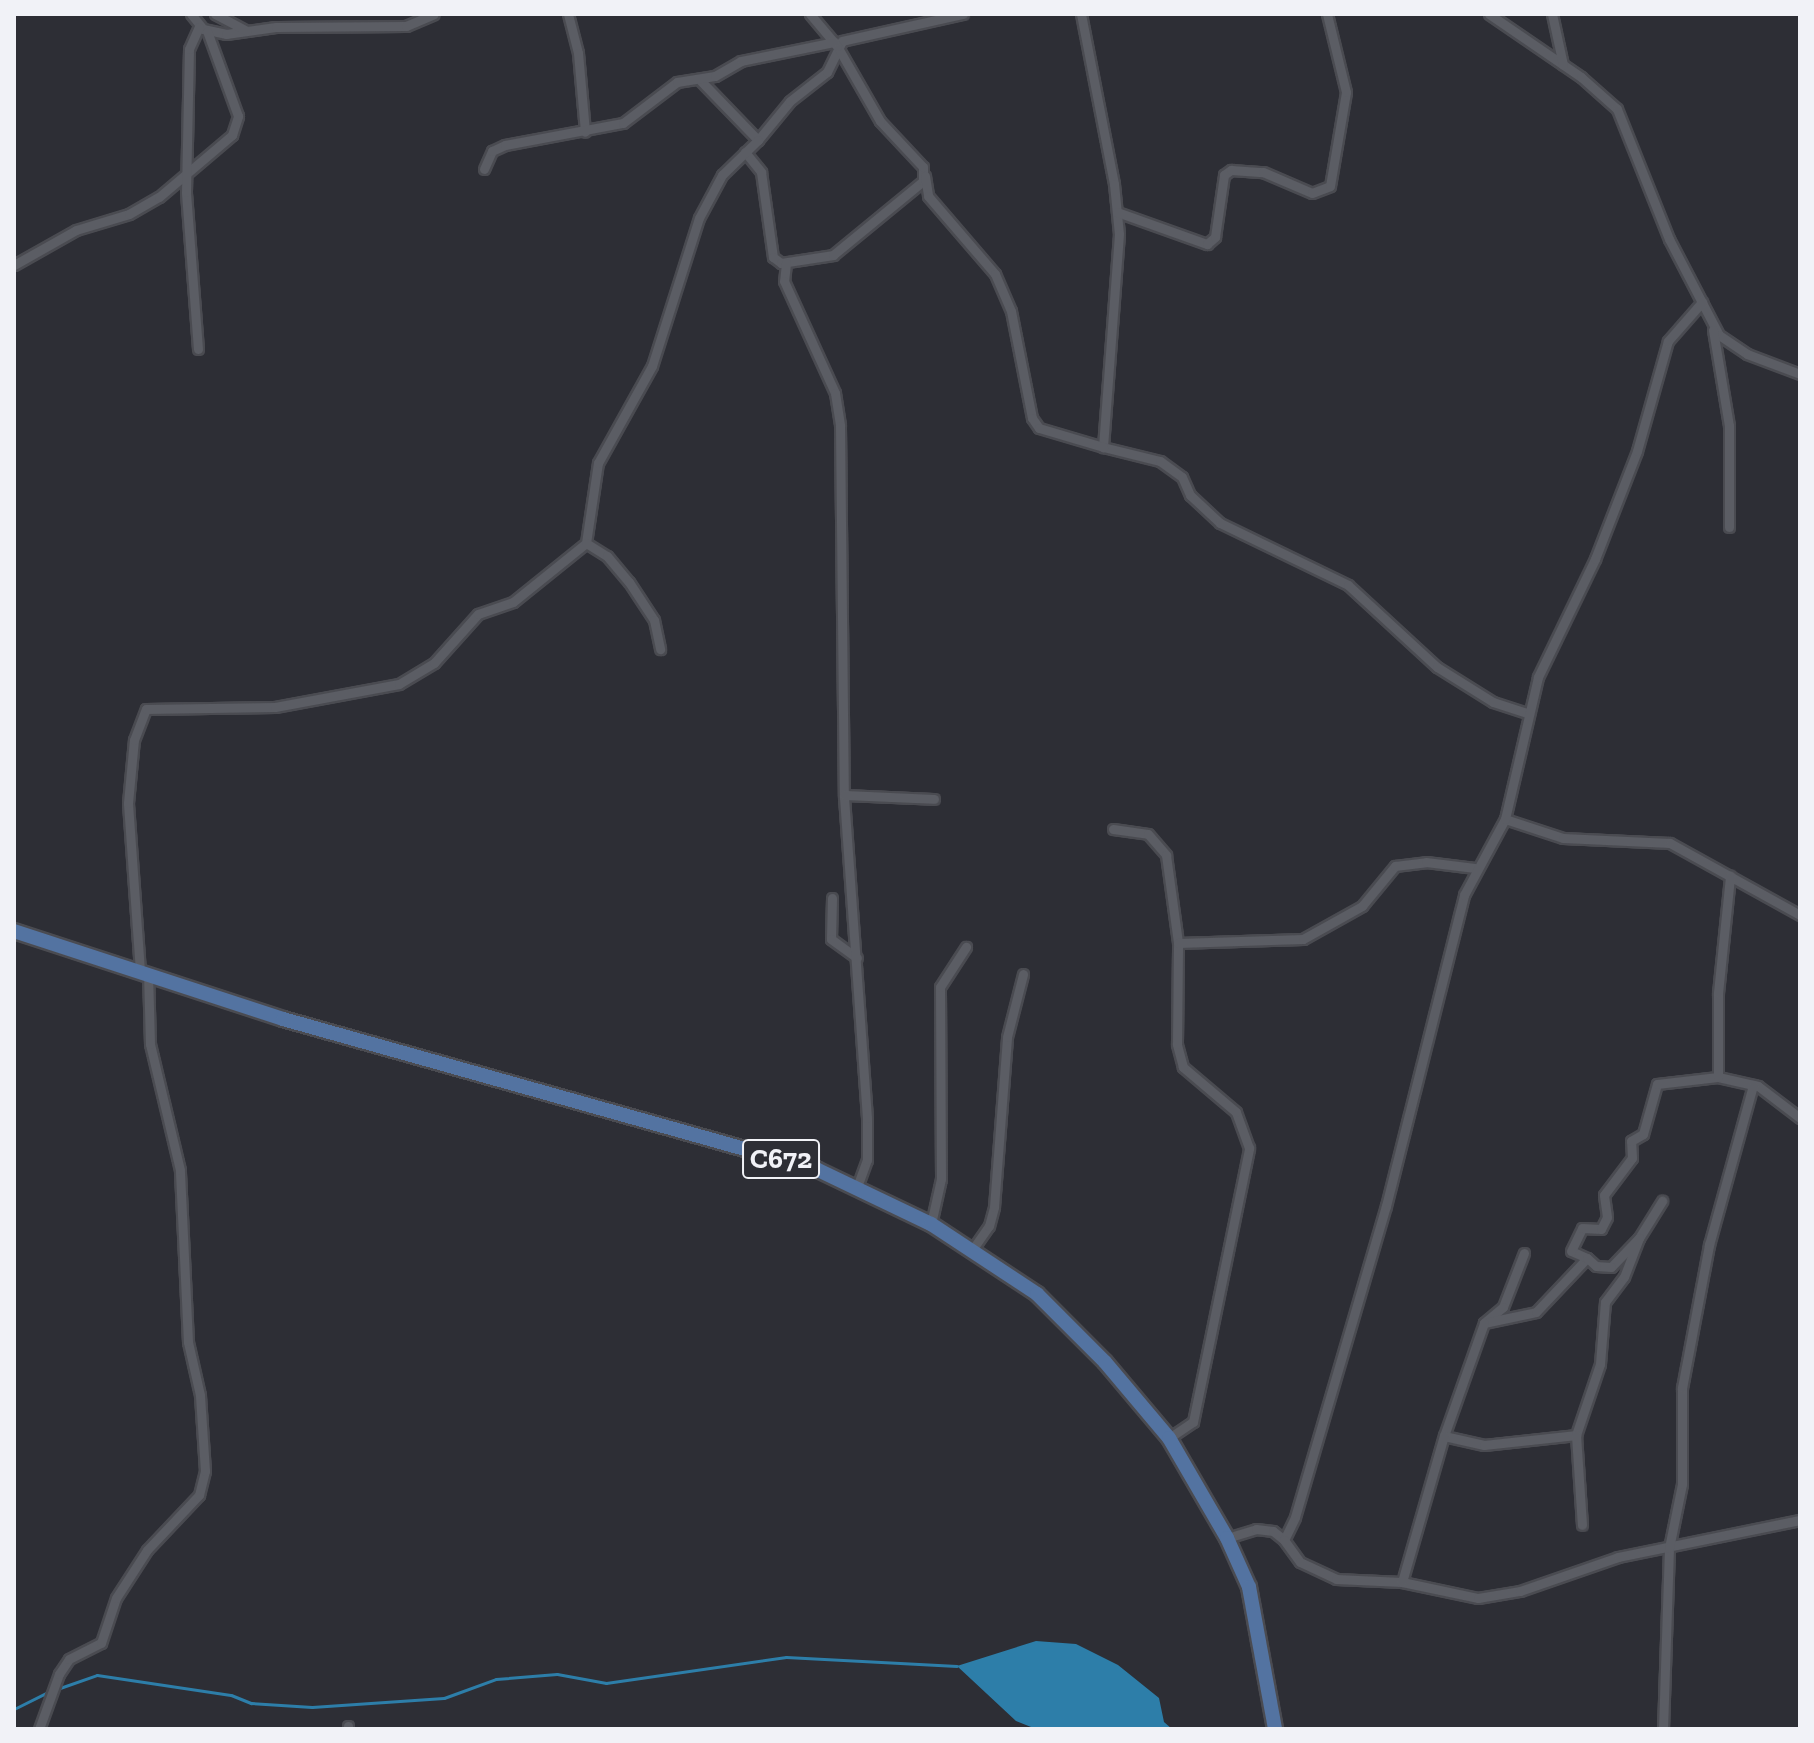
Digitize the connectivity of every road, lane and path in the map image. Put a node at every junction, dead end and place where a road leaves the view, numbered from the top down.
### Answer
1 (191, 14) edge
2 (215, 14) edge
3 (275, 14) edge
4 (434, 14) edge
5 (568, 14) edge
6 (810, 14) edge
7 (963, 14) edge
8 (1081, 14) edge
9 (1327, 14) edge
10 (1489, 14) edge
11 (1552, 14) edge
12 (276, 27) junction
13 (203, 29) junction
14 (248, 31) junction
15 (835, 44) junction
16 (1563, 65) junction
17 (699, 79) junction
18 (585, 132) junction
19 (758, 140) junction
20 (745, 152) junction
21 (484, 169) dead end
22 (187, 172) junction
23 (925, 175) junction
24 (1117, 212) junction
25 (786, 263) junction
26 (14, 265) edge
27 (1702, 302) junction
28 (1711, 322) junction
29 (198, 349) dead end
30 (1800, 374) edge
31 (1103, 447) junction
32 (1729, 527) dead end
33 (586, 543) junction
34 (660, 649) dead end
35 (1529, 714) junction
36 (844, 795) junction
37 (934, 799) dead end
38 (1505, 819) junction
39 (1113, 829) dead end
40 (1475, 868) junction
41 (1730, 876) junction
42 (832, 898) dead end
43 (1800, 915) edge
44 (14, 931) edge
45 (1178, 943) junction
46 (966, 947) dead end
47 (857, 958) junction
48 (144, 973) junction
49 (1023, 974) dead end
50 (1718, 1077) junction
51 (1753, 1085) junction
52 (1800, 1118) edge
53 (857, 1187) junction
54 (1662, 1201) dead end
55 (931, 1224) junction
56 (1639, 1238) junction
57 (972, 1250) junction
58 (1524, 1253) dead end
59 (1587, 1258) junction
60 (1484, 1323) junction
61 (1576, 1435) junction
62 (1444, 1436) junction
63 (1169, 1438) junction
64 (1800, 1520) edge
65 (1582, 1525) dead end
66 (1227, 1538) junction
67 (1284, 1540) junction
68 (1669, 1548) junction
69 (1402, 1582) junction
70 (39, 1729) edge
71 (1275, 1729) edge
72 (1663, 1729) edge

1 - 13 street
2 - 14 street
3 - 12 street
4 - 12 street
5 - 18 street
6 - 15 street
7 - 15 street
8 - 24 street
9 - 24 street
10 - 16 street
11 - 16 street
12 - 14 street
13 - 14 street
13 - 22 street
13 - 22 street
15 - 17 street
15 - 19 street
15 - 23 street
16 - 27 street
17 - 18 street
17 - 19 street
18 - 21 street
19 - 20 street
20 - 25 street
20 - 33 street
22 - 26 street
22 - 29 street
23 - 25 street
23 - 31 street
24 - 31 street
25 - 36 street
27 - 28 street
27 - 35 street
28 - 30 street
28 - 32 street
31 - 35 street
33 - 34 street
33 - 48 street
35 - 38 street
36 - 37 street
36 - 47 street
38 - 40 street
38 - 41 street
39 - 45 street
40 - 45 street
40 - 67 street
41 - 43 street
41 - 50 street
42 - 47 street
44 - 48 main road, C672
45 - 63 street
46 - 55 street
47 - 53 street
48 - 53 main road, C672
48 - 70 street
49 - 57 street
50 - 51 street
50 - 59 street
51 - 52 street
51 - 68 street
53 - 55 main road, C672
54 - 56 street
55 - 57 main road, C672
56 - 59 street
56 - 61 street
57 - 63 main road, C672
58 - 60 street
59 - 60 street
60 - 62 street
61 - 62 street
61 - 65 street
62 - 69 street
63 - 66 main road, C672
64 - 68 street
66 - 67 street
66 - 71 main road, C672
67 - 69 street
68 - 69 street
68 - 72 street

